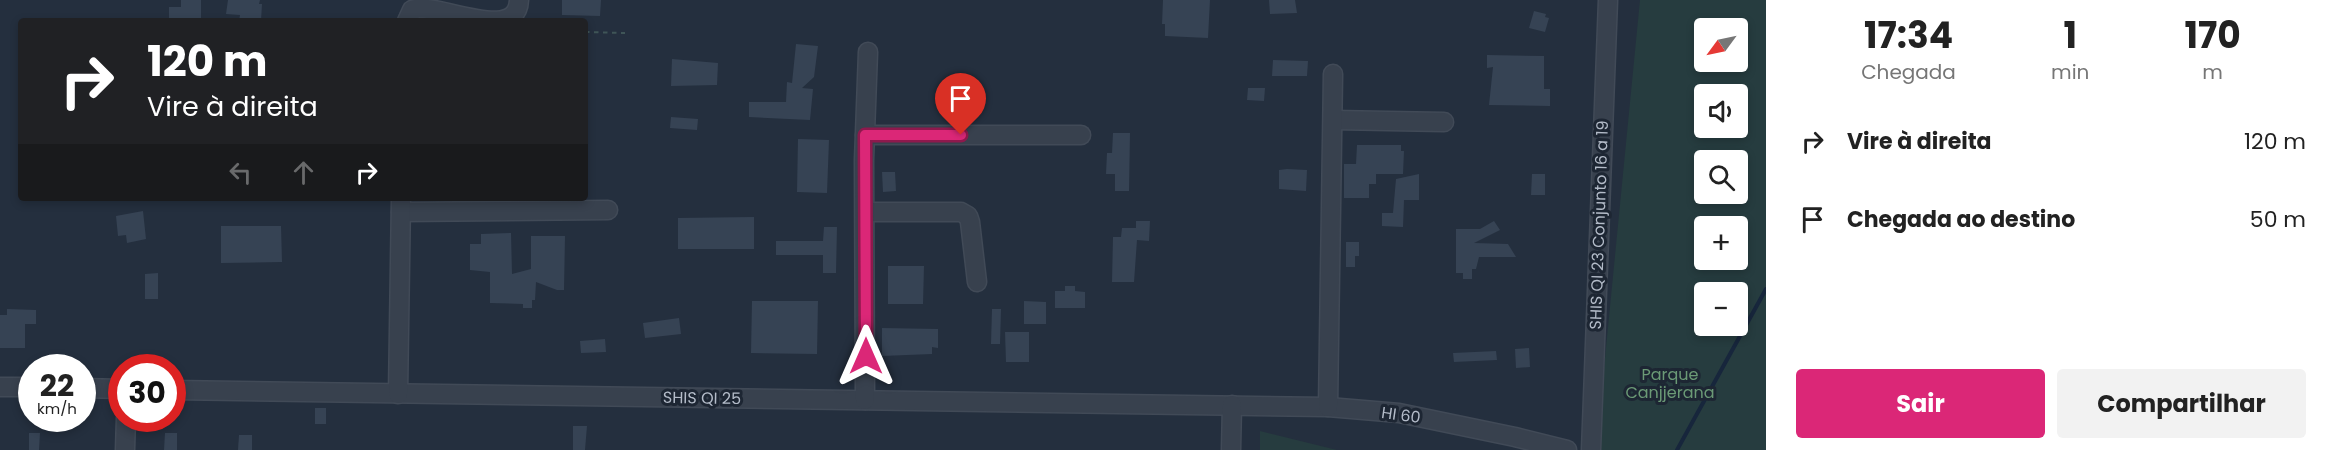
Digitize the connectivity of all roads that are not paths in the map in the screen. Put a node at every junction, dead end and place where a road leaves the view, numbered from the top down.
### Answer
1 (519, 0) edge
2 (1608, 0) edge
3 (408, 18) edge
4 (486, 18) edge
5 (508, 18) edge
6 (868, 51) dead end
7 (1334, 74) dead end
8 (1333, 120) junction
9 (1444, 122) dead end
10 (865, 135) junction
11 (1081, 135) dead end
12 (401, 205) edge
13 (608, 210) dead end
14 (866, 212) junction
15 (977, 282) dead end
16 (0, 387) edge
17 (18, 387) edge
18 (186, 390) edge
19 (398, 394) junction
20 (865, 400) junction
21 (1232, 405) junction
22 (1328, 407) junction
23 (126, 432) edge
24 (126, 450) edge
25 (1231, 450) edge
26 (1567, 450) edge
27 (1591, 450) edge

1 - 5 street
2 - 27 street, SHIS QI 23 Conjunto 16 a 19
3 - 4 street
6 - 10 street
7 - 8 street
8 - 9 street
8 - 22 street
10 - 11 street
10 - 14 street
12 - 13 street
12 - 19 street
14 - 15 street
14 - 20 street
16 - 17 street
18 - 19 street, SHIS QI 25
19 - 20 street, SHIS QI 25
20 - 21 street, SHIS QI 25
21 - 22 street, HI 60
21 - 25 street
22 - 26 street, HI 60
23 - 24 street

